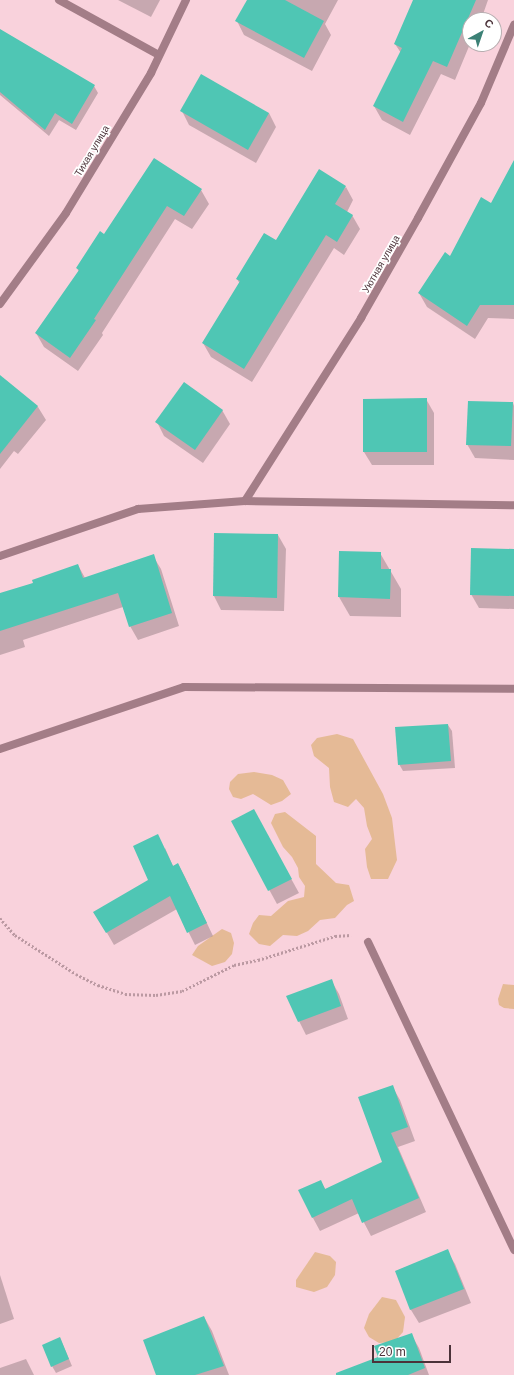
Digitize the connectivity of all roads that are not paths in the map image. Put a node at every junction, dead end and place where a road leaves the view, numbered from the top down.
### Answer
1 (59, 0) edge
2 (186, 0) edge
3 (514, 25) edge
4 (159, 55) junction
5 (0, 304) edge
6 (245, 501) junction
7 (514, 505) edge
8 (0, 556) edge
9 (514, 689) edge
10 (0, 749) edge
11 (368, 942) road end
12 (514, 1250) edge

1 - 4 street
2 - 4 street, Тихая улица
3 - 6 street, Уютная улица
4 - 5 street, Тихая улица
6 - 7 street
6 - 8 street
9 - 10 street
11 - 12 street

